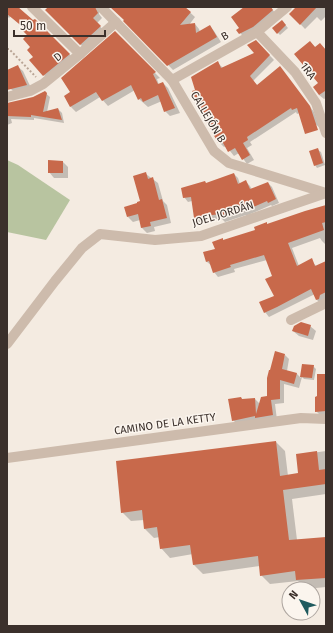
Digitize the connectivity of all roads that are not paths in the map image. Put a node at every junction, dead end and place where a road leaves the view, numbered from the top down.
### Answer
1 (32, 7) edge
2 (101, 7) edge
3 (287, 7) edge
4 (116, 22) junction
5 (257, 32) junction
6 (80, 54) junction
7 (172, 80) junction
8 (7, 98) edge
9 (326, 132) edge
10 (326, 193) edge
11 (326, 303) edge
12 (291, 320) dead end
13 (7, 344) edge
14 (326, 419) edge
15 (7, 458) edge

1 - 6 street
2 - 4 street, CALLEJÓN B
3 - 5 street, B
4 - 6 street, D
4 - 7 street, CALLEJÓN B
5 - 7 street, B
5 - 9 street, 1RA
6 - 8 street, D
7 - 10 street, CALLEJÓN B
10 - 13 street, JOEL JORDÁN
11 - 12 street
14 - 15 street, CAMINO DE LA KETTY

